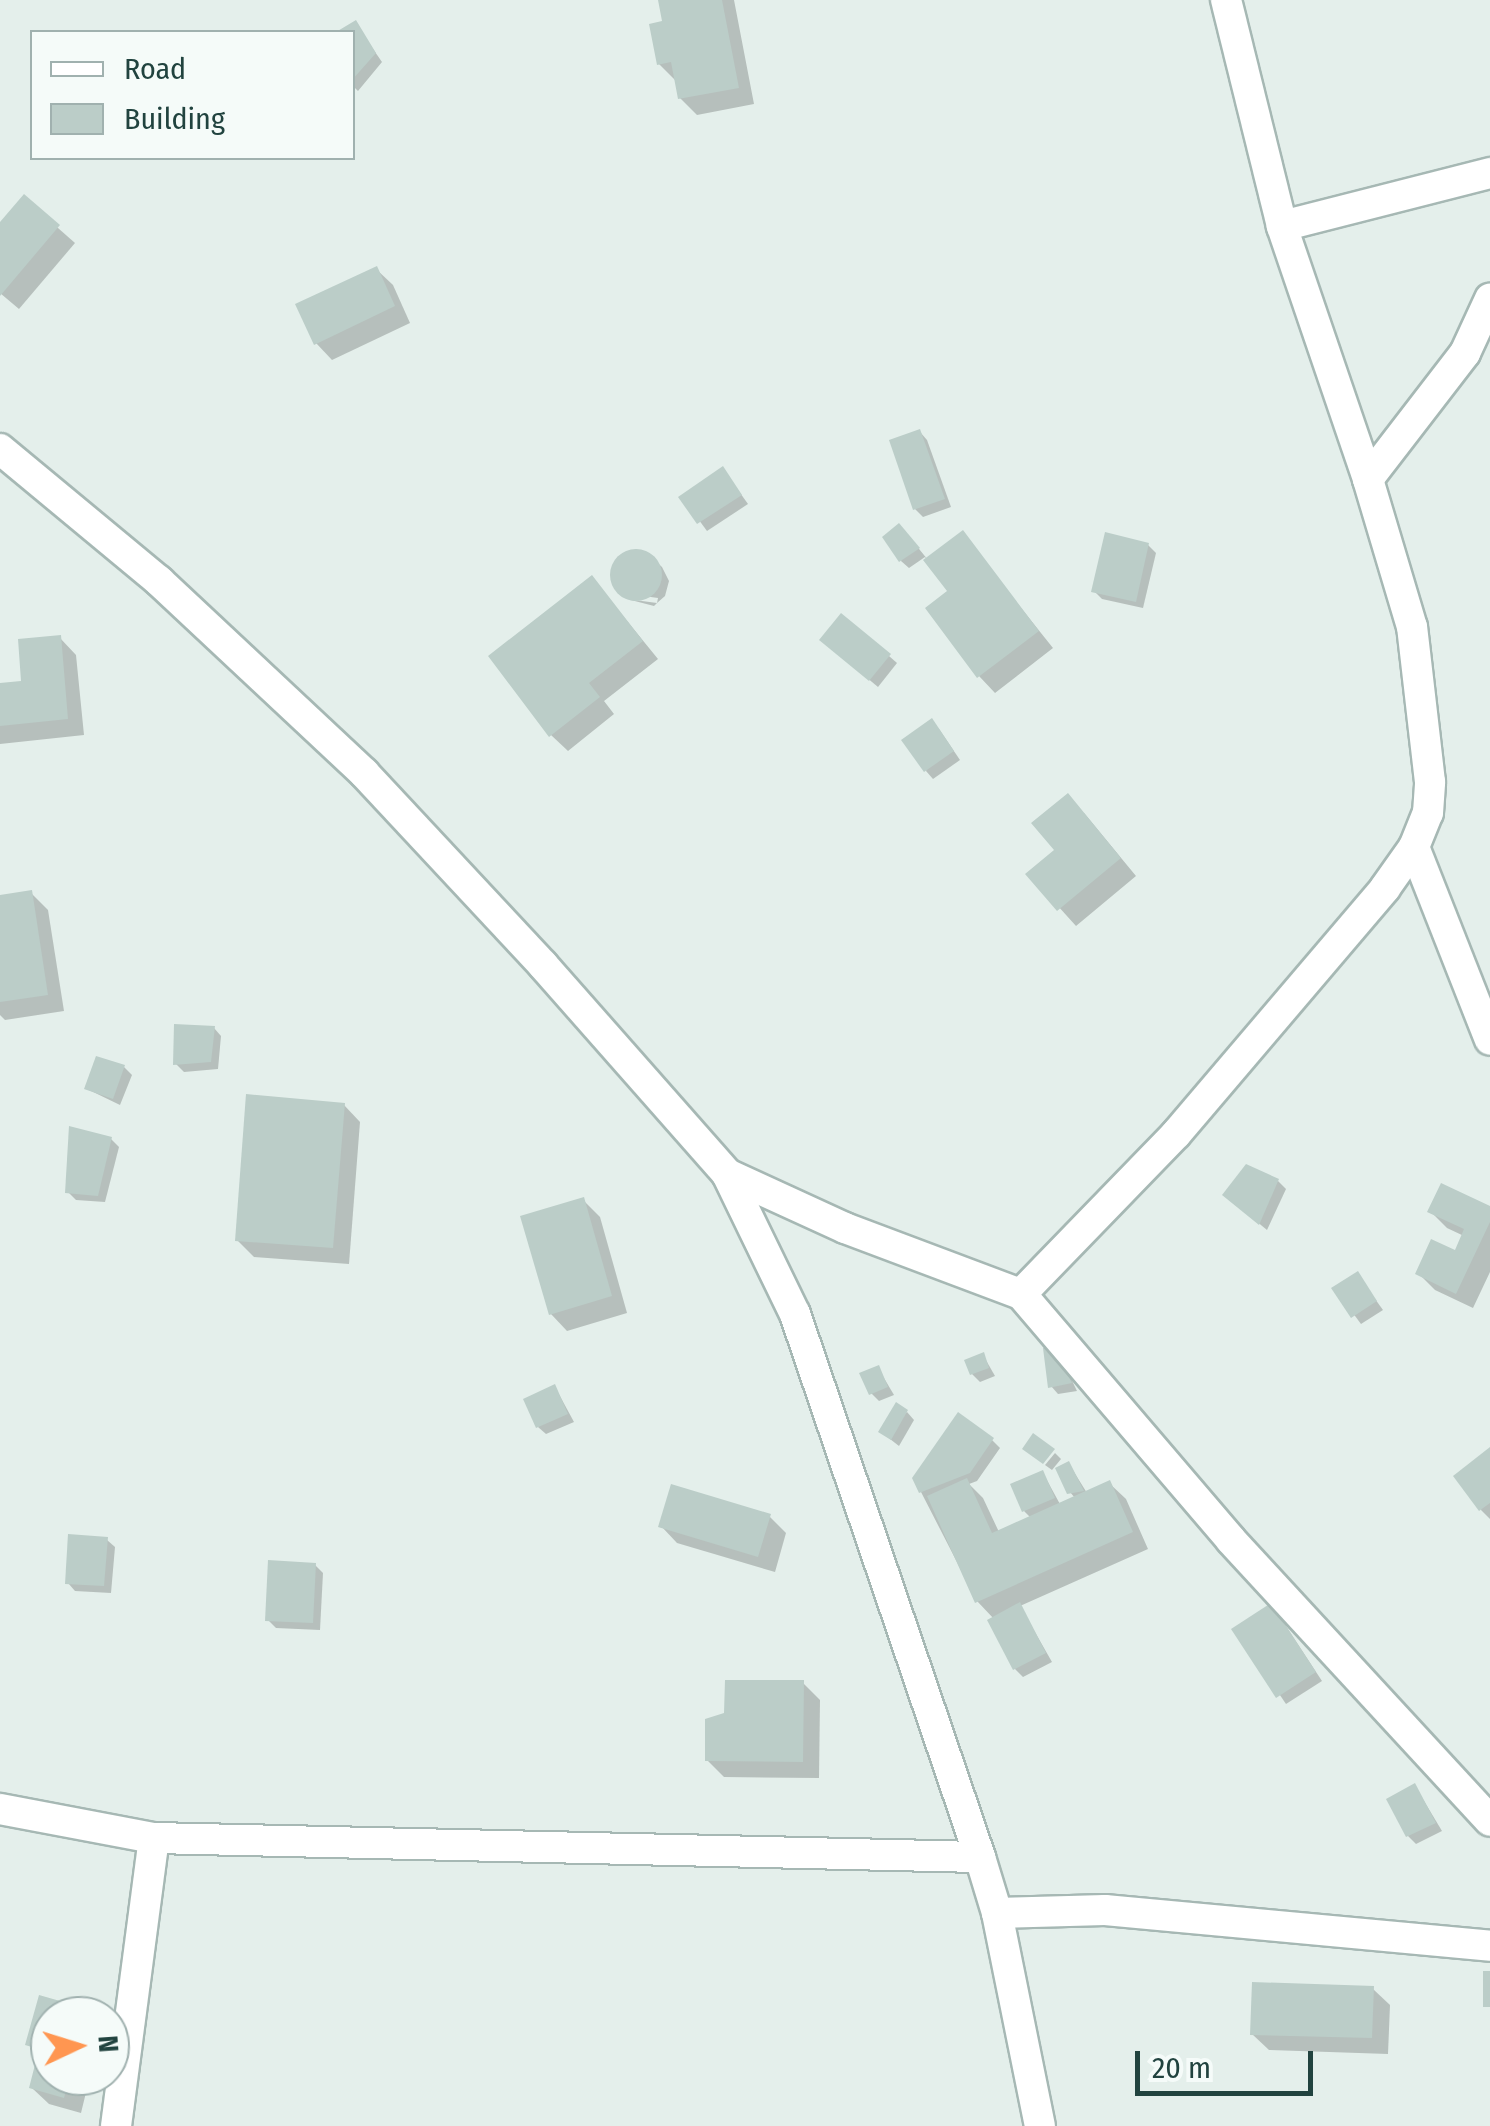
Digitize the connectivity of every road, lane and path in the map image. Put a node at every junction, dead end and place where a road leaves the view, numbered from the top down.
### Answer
1 (1226, 0) edge
2 (1490, 173) edge
3 (1282, 226) junction
4 (1490, 299) edge
5 (0, 448) edge
6 (1368, 479) junction
7 (1414, 847) junction
8 (1490, 1040) edge
9 (728, 1174) junction
10 (1021, 1294) junction
11 (0, 1810) edge
12 (1490, 1821) edge
13 (154, 1838) junction
14 (980, 1857) junction
15 (998, 1913) junction
16 (1490, 1946) edge
17 (116, 2126) edge
18 (1040, 2126) edge

1 - 3 street
2 - 3 street
3 - 6 street
4 - 6 street
5 - 9 street
6 - 7 street
7 - 8 street
7 - 10 street
9 - 10 street
9 - 14 street
10 - 12 street
11 - 13 street
13 - 14 street
13 - 17 street
14 - 15 street
15 - 16 street
15 - 18 street

